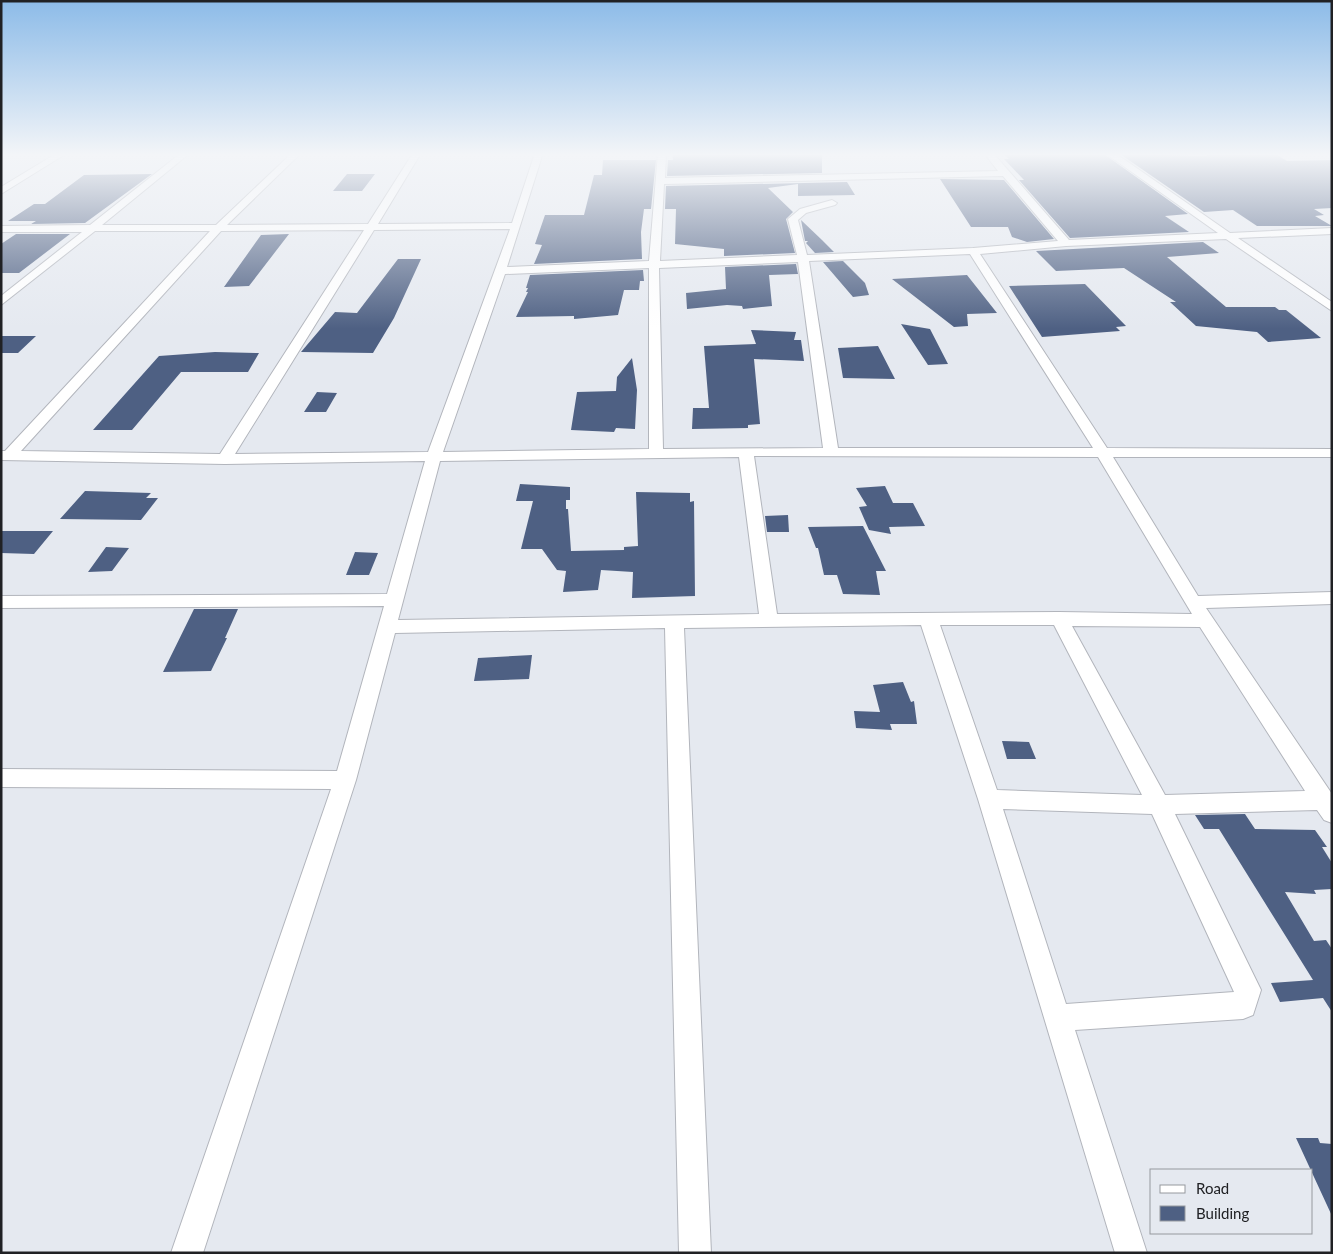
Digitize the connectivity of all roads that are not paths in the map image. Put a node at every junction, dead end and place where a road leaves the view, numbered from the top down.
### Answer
1 (114, 212) edge
2 (235, 212) edge
3 (380, 212) edge
4 (520, 212) edge
5 (658, 212) edge
6 (802, 212) edge
7 (1039, 212) edge
8 (1192, 212) edge
9 (515, 226) junction
10 (370, 227) junction
11 (218, 228) junction
12 (1, 229) edge
13 (93, 229) junction
14 (1332, 231) edge
15 (1227, 236) junction
16 (1066, 243) junction
17 (973, 251) junction
18 (803, 258) junction
19 (654, 264) junction
20 (500, 271) junction
21 (1, 302) edge
22 (1332, 308) edge
23 (746, 452) junction
24 (831, 452) junction
25 (1102, 452) junction
26 (656, 453) junction
27 (1332, 453) edge
28 (5, 455) edge
29 (434, 456) junction
30 (226, 458) junction
31 (1332, 598) edge
32 (395, 600) junction
33 (1, 602) edge
34 (1193, 602) junction
35 (928, 618) junction
36 (1060, 618) junction
37 (769, 620) junction
38 (1206, 621) junction
39 (674, 622) junction
40 (387, 627) junction
41 (1, 779) edge
42 (345, 780) junction
43 (988, 800) junction
44 (1159, 805) junction
45 (1327, 807) edge
46 (1056, 1018) junction
47 (187, 1253) edge
48 (695, 1253) edge
49 (1131, 1253) edge

1 - 13 street
2 - 11 street
3 - 10 street
4 - 9 street
5 - 19 street
6 - 18 street
7 - 16 street
8 - 15 street
9 - 10 street
9 - 20 street
10 - 11 street
10 - 30 street
11 - 13 street
11 - 28 street
12 - 13 street
13 - 21 street
14 - 15 street
15 - 16 street
15 - 22 street
16 - 17 street
17 - 18 street
17 - 25 street
18 - 19 street
18 - 24 street
19 - 20 street
19 - 26 street
20 - 29 street
23 - 24 street
23 - 26 street
23 - 37 street
24 - 25 street
25 - 27 street
25 - 34 street
26 - 29 street
28 - 30 street
29 - 30 street
29 - 32 street
31 - 34 street
32 - 33 street
32 - 40 street
34 - 38 street
35 - 36 street
35 - 37 street
35 - 43 street
36 - 38 street
36 - 44 street
37 - 39 street
38 - 45 street
39 - 40 street
39 - 48 street
40 - 42 street
41 - 42 street
42 - 47 street
43 - 44 street
43 - 46 street
44 - 45 street
44 - 46 street
46 - 49 street

